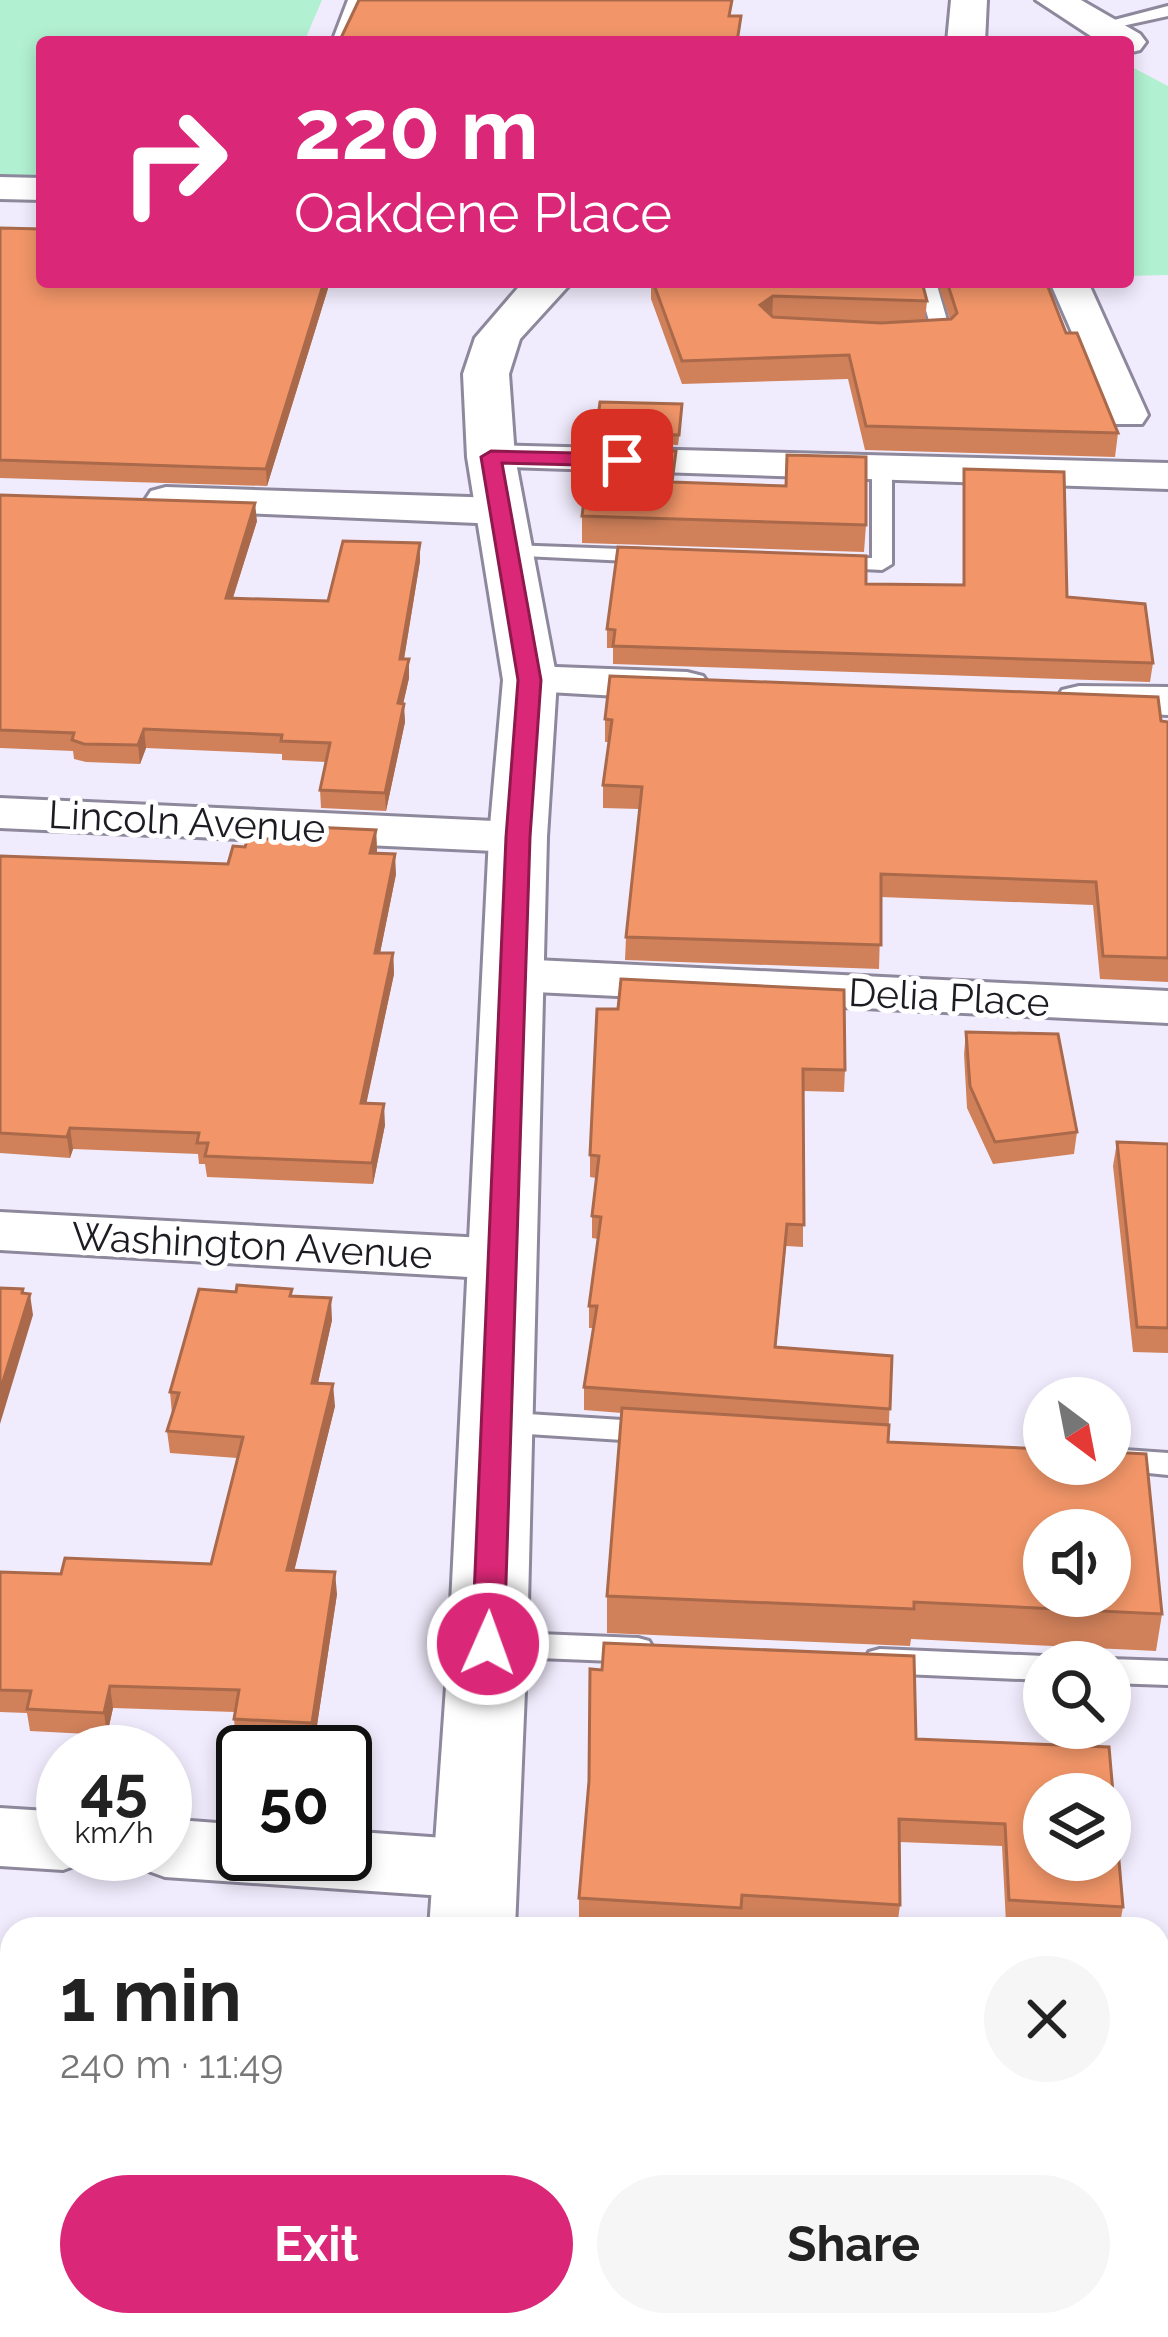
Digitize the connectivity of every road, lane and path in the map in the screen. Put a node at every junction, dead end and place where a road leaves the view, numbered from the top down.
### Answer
1 (356, 0) edge
2 (969, 0) edge
3 (1054, 0) edge
4 (1168, 11) edge
5 (342, 36) edge
6 (966, 36) edge
7 (1116, 36) edge
8 (1129, 36) edge
9 (1134, 46) edge
10 (1168, 66) edge
11 (0, 188) edge
12 (36, 189) edge
13 (544, 288) edge
14 (929, 288) edge
15 (1072, 288) edge
16 (901, 335) edge
17 (1128, 416) dead end
18 (882, 468) junction
19 (1168, 476) edge
20 (119, 499) edge
21 (500, 506) junction
22 (673, 557) edge
23 (812, 562) edge
24 (530, 680) junction
25 (742, 688) edge
26 (1025, 698) edge
27 (1168, 701) edge
28 (0, 813) edge
29 (518, 837) junction
30 (515, 975) junction
31 (1168, 1007) edge
32 (0, 1231) edge
33 (503, 1258) junction
34 (496, 1422) junction
35 (687, 1434) edge
36 (1131, 1461) edge
37 (1168, 1464) edge
38 (488, 1644) junction
39 (673, 1652) edge
40 (859, 1660) edge
41 (1023, 1667) edge
42 (1131, 1672) edge
43 (1168, 1673) edge
44 (0, 1837) edge
45 (36, 1839) edge
46 (372, 1879) edge
47 (472, 1899) edge

1 - 5 lane
2 - 6 main road
3 - 7 main road
4 - 8 lane
9 - 10 main road
11 - 12 street
13 - 21 main road
14 - 16 lane
15 - 17 street
18 - 19 street
18 - 21 street
18 - 23 lane
20 - 21 street
21 - 22 lane
21 - 24 main road
24 - 25 street
24 - 29 main road
26 - 27 street
28 - 29 street, Lincoln Avenue
29 - 30 main road
30 - 31 street, Delia Place
30 - 33 main road
32 - 33 street, Washington Avenue
33 - 34 main road
34 - 35 lane
34 - 38 main road
36 - 37 lane
38 - 39 lane
38 - 47 main road
40 - 41 lane
42 - 43 lane
44 - 45 street
46 - 47 street

